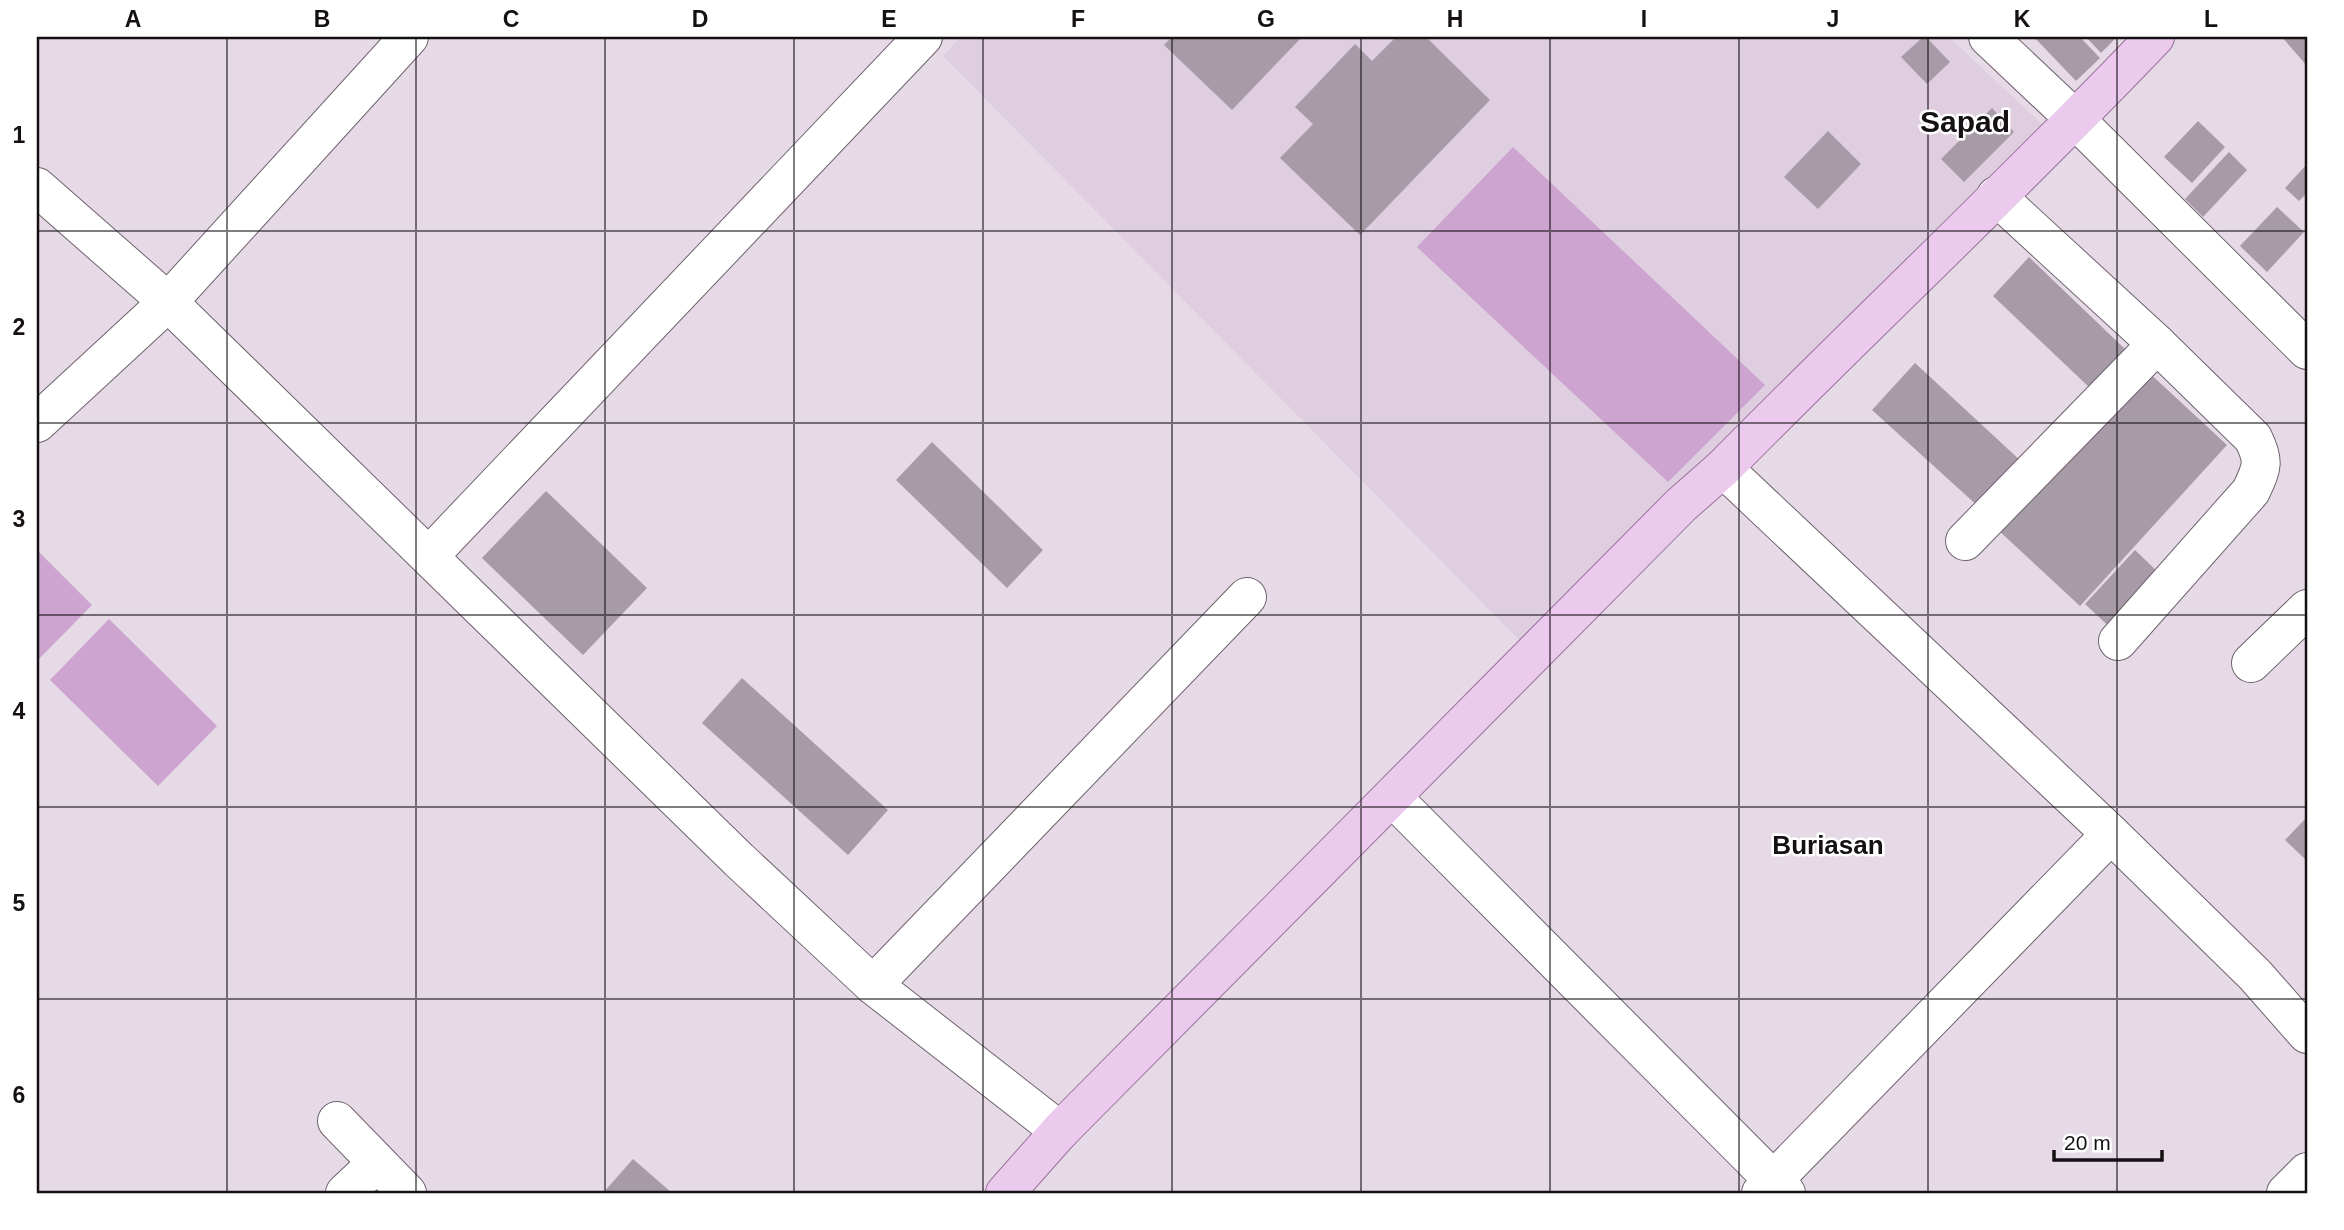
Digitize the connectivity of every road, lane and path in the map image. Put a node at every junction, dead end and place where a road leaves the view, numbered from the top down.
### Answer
1 (409, 37) edge
2 (923, 37) edge
3 (1988, 37) edge
4 (2155, 37) edge
5 (2076, 120) junction
6 (37, 187) edge
7 (1996, 196) junction
8 (168, 302) junction
9 (2157, 344) junction
10 (2307, 350) edge
11 (37, 424) edge
12 (1723, 468) junction
13 (1965, 541) dead end
14 (429, 556) junction
15 (1247, 597) dead end
16 (2307, 609) edge
17 (2118, 641) dead end
18 (2251, 663) dead end
19 (1392, 798) junction
20 (2111, 834) junction
21 (873, 985) junction
22 (2307, 1034) edge
23 (337, 1121) dead end
24 (1060, 1131) junction
25 (377, 1163) junction
26 (2307, 1172) edge
27 (1773, 1189) edge
28 (345, 1193) edge
29 (407, 1193) edge
30 (1005, 1193) edge
31 (2286, 1193) edge

1 - 8 street
2 - 14 street
3 - 5 street
4 - 5 main road
5 - 7 main road
5 - 10 street
6 - 8 street
7 - 9 street
7 - 12 main road
8 - 11 street
8 - 14 street
9 - 13 street
9 - 17 street
12 - 19 main road
12 - 20 street
14 - 21 street
15 - 21 street
16 - 18 street
19 - 24 main road
19 - 27 street
20 - 22 street
20 - 27 street
21 - 24 street
23 - 25 street
24 - 30 main road
25 - 28 street
25 - 29 street
26 - 31 street

